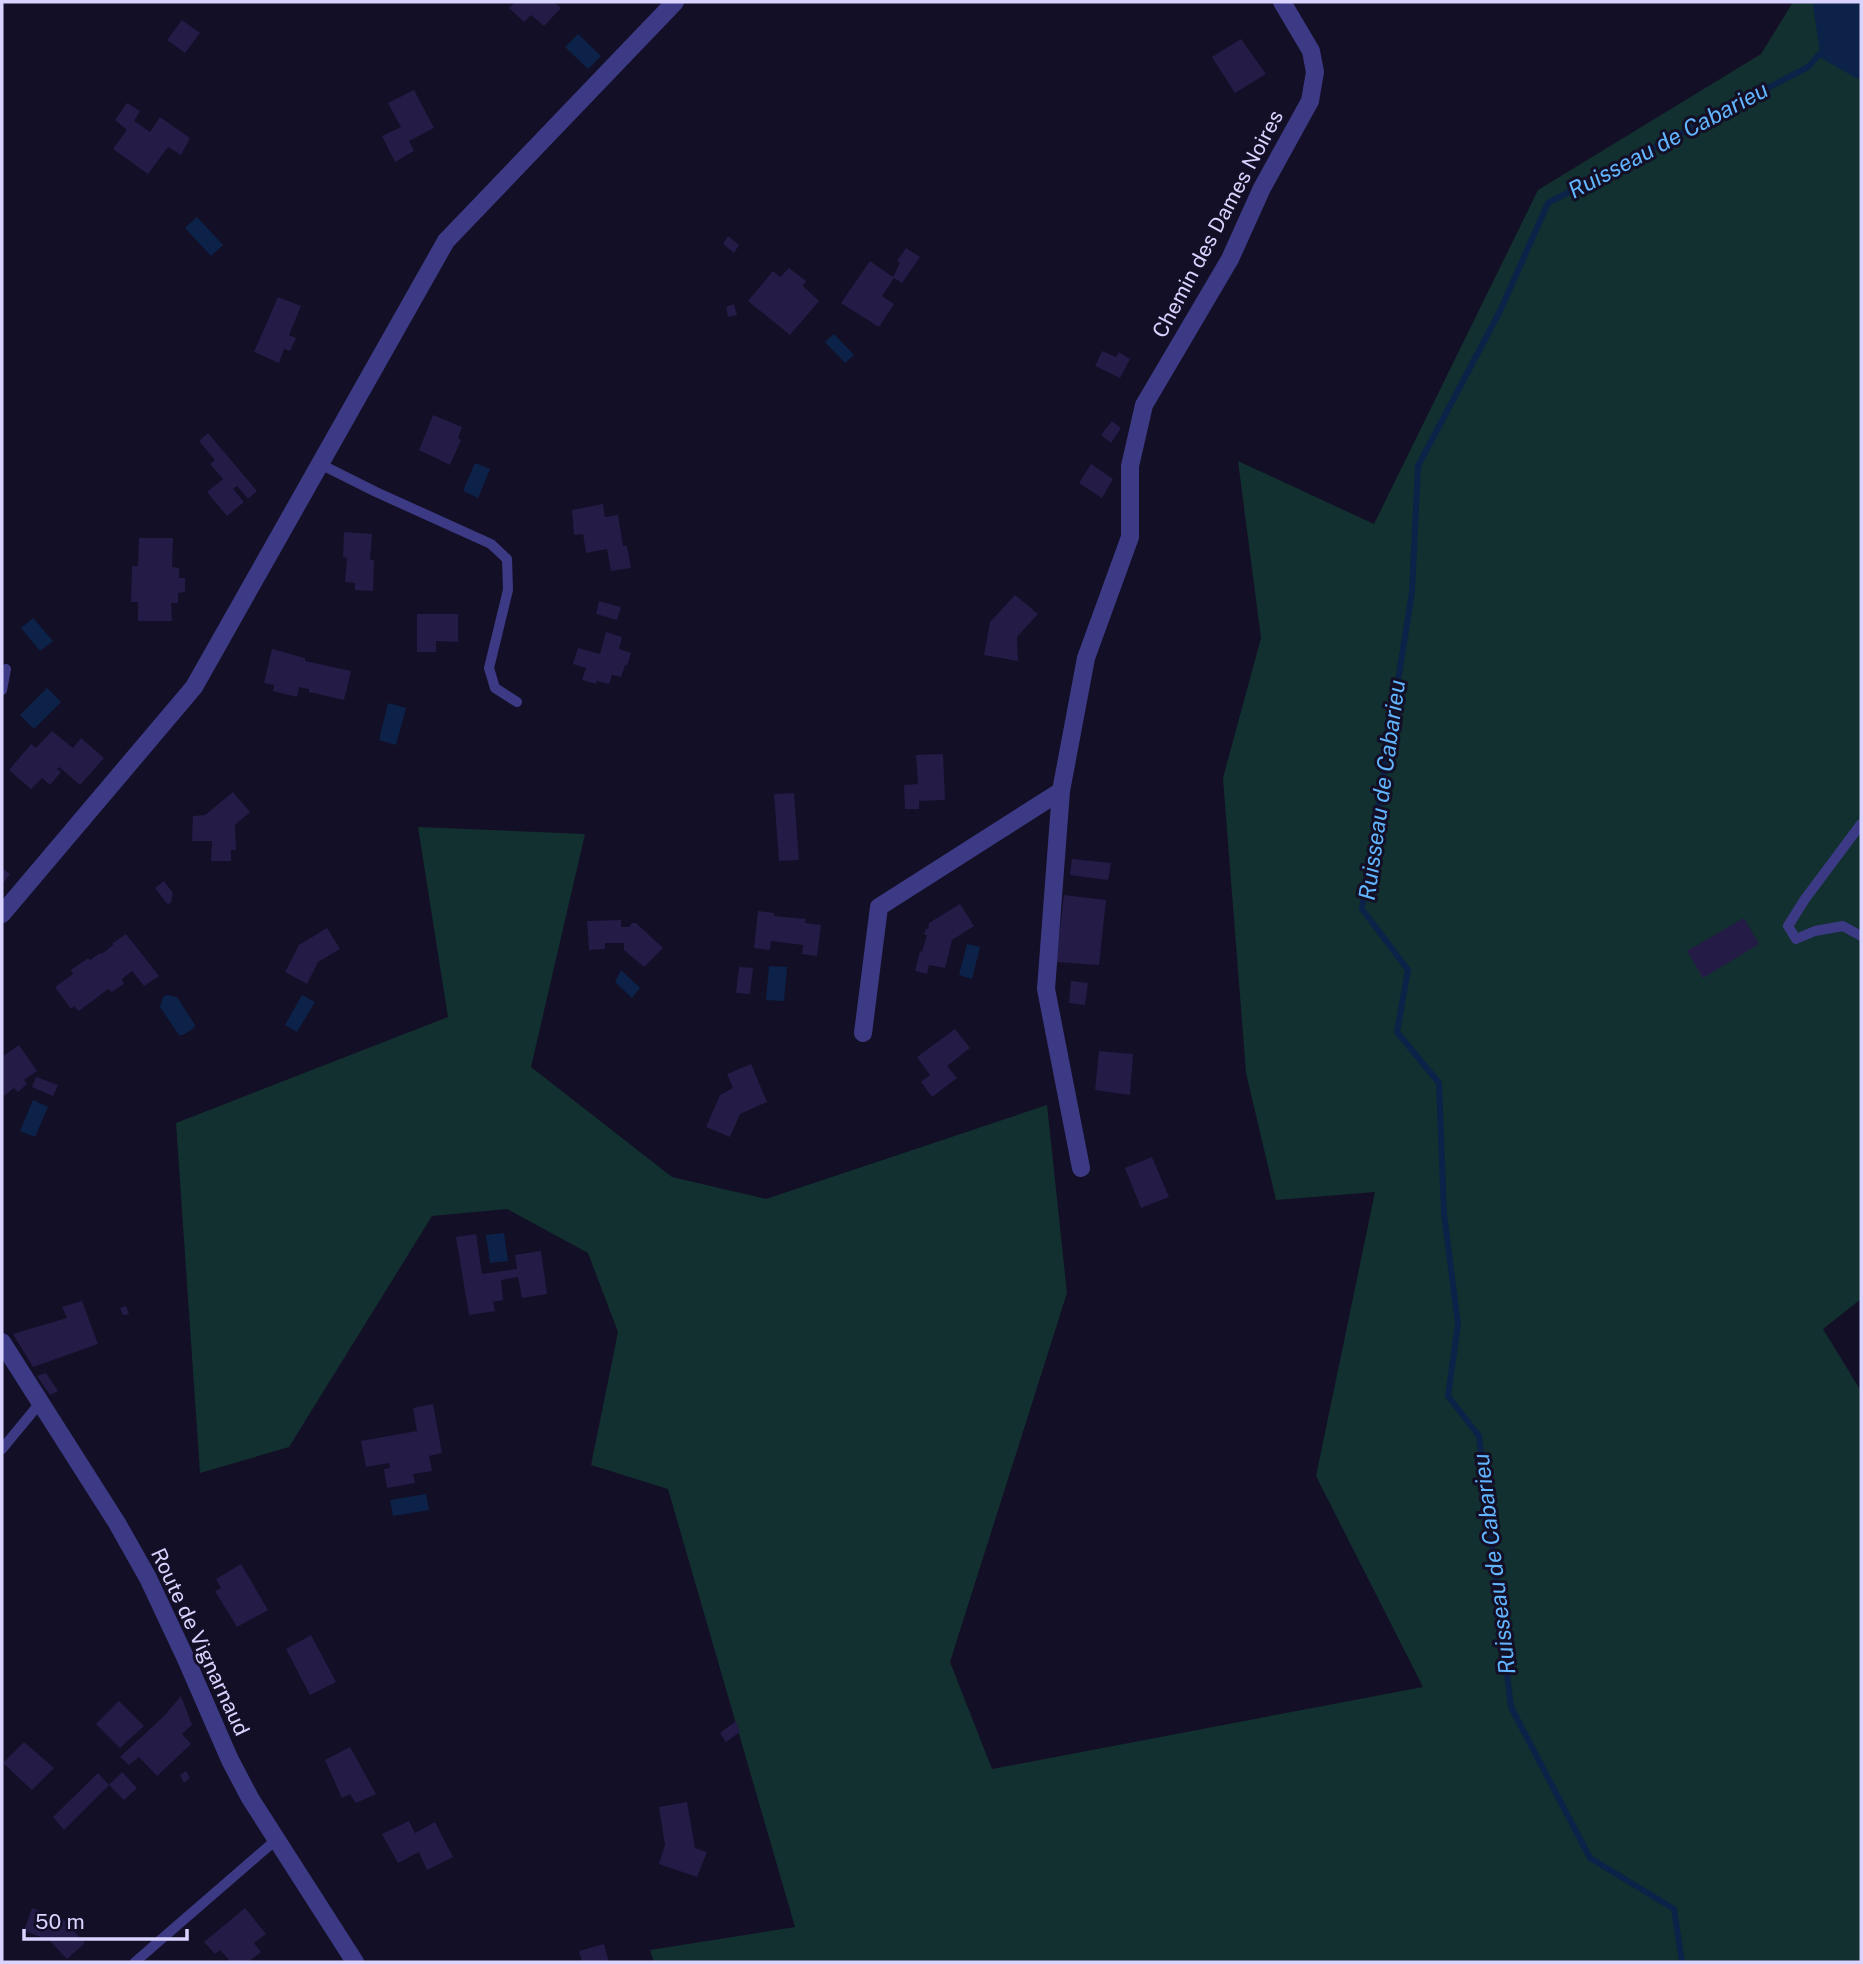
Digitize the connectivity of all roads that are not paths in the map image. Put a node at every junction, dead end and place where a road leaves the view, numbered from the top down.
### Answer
1 (676, 2) edge
2 (1282, 2) edge
3 (320, 464) junction
4 (6, 669) dead end
5 (2, 690) edge
6 (517, 702) dead end
7 (1061, 790) junction
8 (1861, 824) edge
9 (2, 914) edge
10 (1861, 936) edge
11 (863, 1033) dead end
12 (1081, 1168) dead end
13 (2, 1342) edge
14 (40, 1403) junction
15 (2, 1449) edge
16 (277, 1839) junction
17 (135, 1962) edge
18 (355, 1962) edge

1 - 3 street
2 - 7 street, Chemin des Dames Noires
3 - 6 lane
3 - 9 street
4 - 5 lane
7 - 11 street
7 - 12 street, Chemin des Dames Noires
8 - 10 lane
13 - 14 street, Route de Vignarnaud
14 - 15 lane
14 - 16 street, Route de Vignarnaud
16 - 17 lane
16 - 18 street, Route de Vignarnaud

